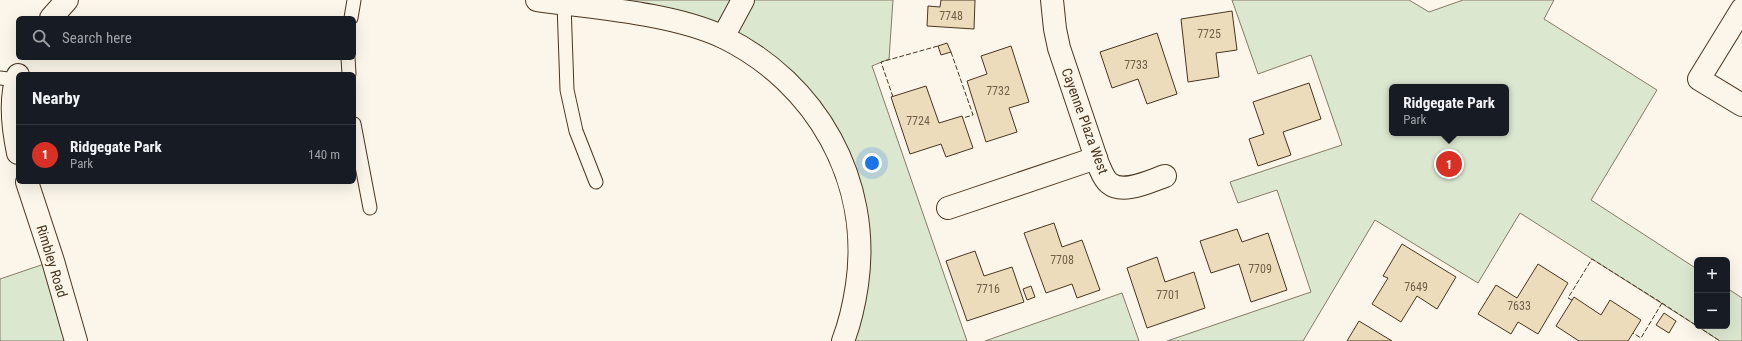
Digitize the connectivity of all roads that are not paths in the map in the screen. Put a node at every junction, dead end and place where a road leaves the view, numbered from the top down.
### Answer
1 (67, 0) edge
2 (354, 0) edge
3 (537, 0) edge
4 (742, 0) edge
5 (1052, 0) edge
6 (564, 4) junction
7 (1742, 9) edge
8 (53, 16) edge
9 (351, 16) edge
10 (723, 37) junction
11 (24, 60) edge
12 (348, 60) edge
13 (16, 72) edge
14 (349, 72) edge
15 (13, 77) edge
16 (1742, 105) edge
17 (356, 134) edge
18 (16, 142) edge
19 (1096, 158) junction
20 (1165, 176) dead end
21 (596, 182) dead end
22 (28, 184) edge
23 (370, 208) dead end
24 (948, 208) dead end
25 (76, 341) edge
26 (843, 341) edge

1 - 8 street
2 - 9 lane
3 - 6 street
4 - 10 street
5 - 19 street, Cayenne Plaza West
6 - 10 street
6 - 21 lane
7 - 16 street
10 - 26 street
11 - 13 street
12 - 14 lane
15 - 18 street
17 - 23 lane
19 - 20 street, Cayenne Plaza West
19 - 24 street
22 - 25 street, Rimbley Road

